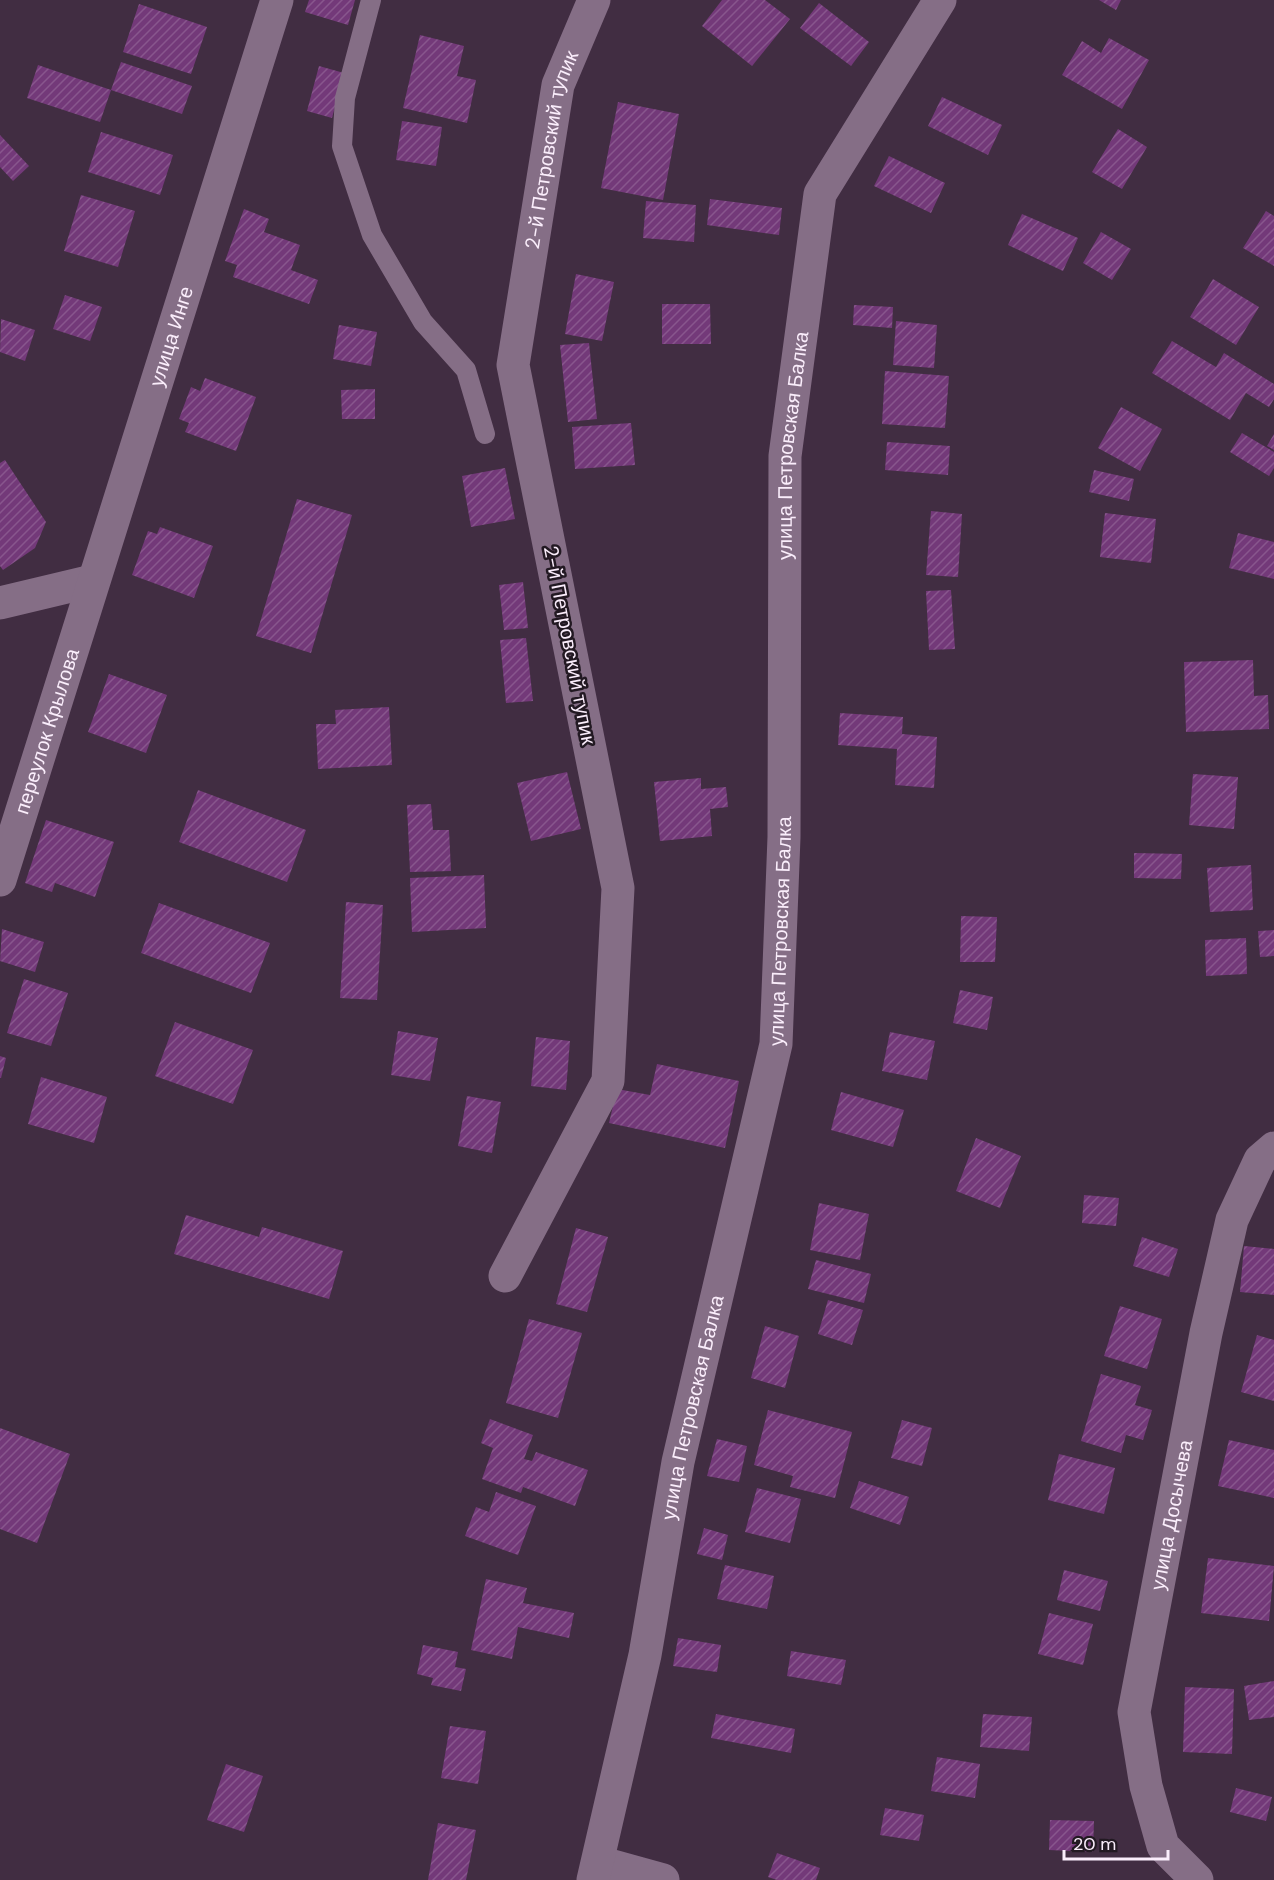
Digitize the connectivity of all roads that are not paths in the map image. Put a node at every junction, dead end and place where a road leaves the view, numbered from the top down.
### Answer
1 (277, 0) edge
2 (371, 0) edge
3 (594, 0) edge
4 (940, 0) edge
5 (485, 434) dead end
6 (92, 581) junction
7 (0, 603) edge
8 (0, 880) edge
9 (1274, 1148) edge
10 (505, 1276) dead end
11 (596, 1871) edge
12 (663, 1880) edge
13 (1197, 1880) edge

1 - 6 street, улица Инге
2 - 5 lane
3 - 10 street, 2-й Петровский тупик
4 - 11 street, улица Петровская Балка
6 - 7 street
6 - 8 street, переулок Крылова
9 - 13 street, улица Досычева
11 - 12 street

